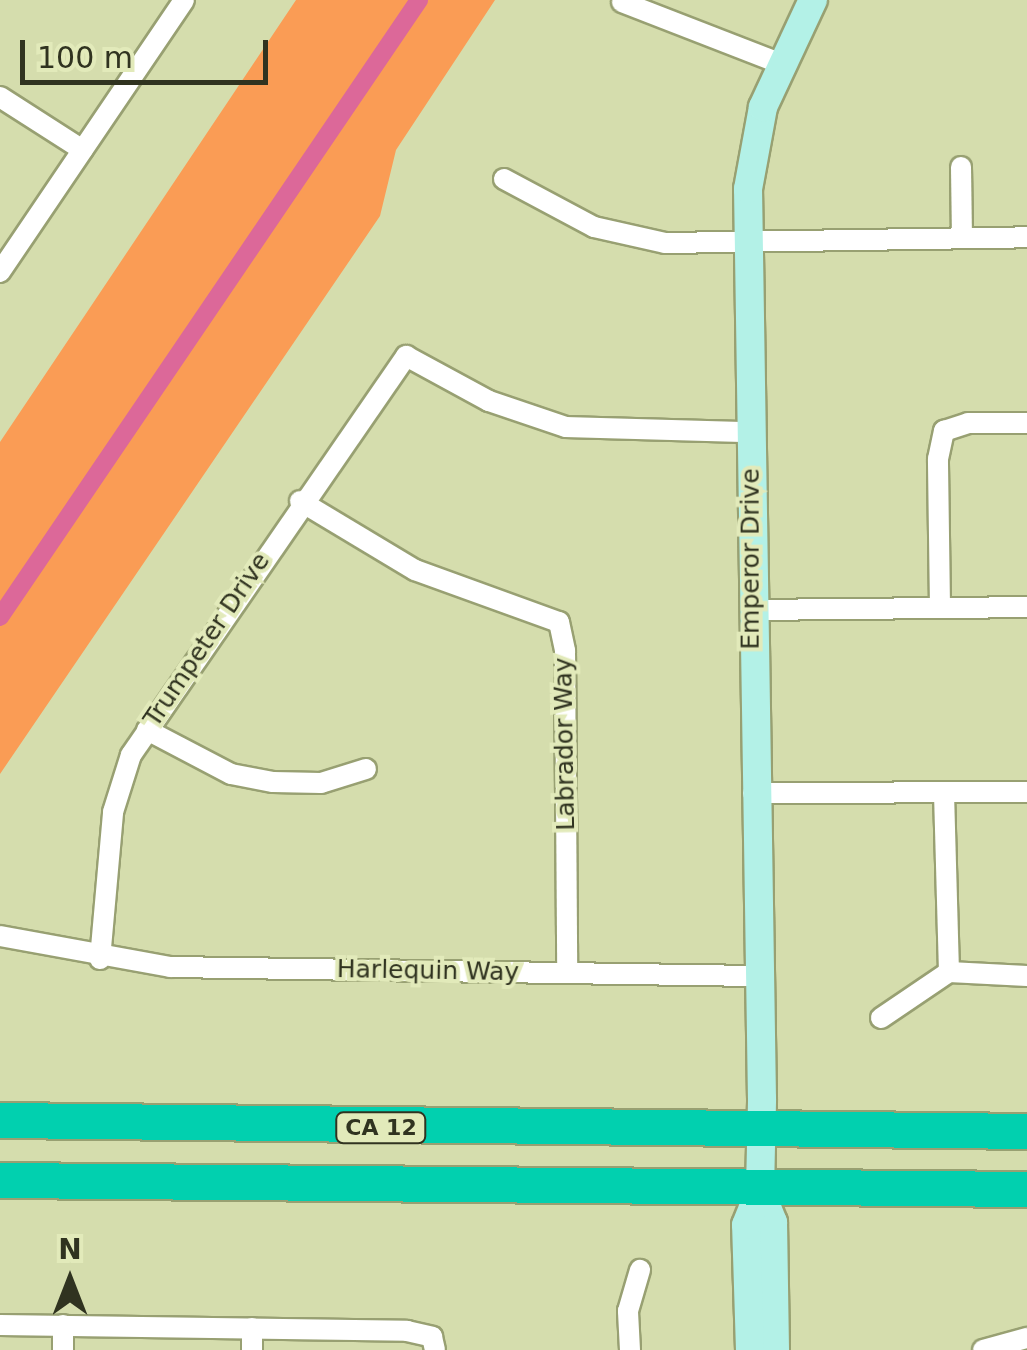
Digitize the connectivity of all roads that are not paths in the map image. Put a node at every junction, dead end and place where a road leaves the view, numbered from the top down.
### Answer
1 (184, 0) edge
2 (814, 0) edge
3 (622, 2) edge
4 (782, 64) junction
5 (0, 98) edge
6 (83, 150) junction
7 (961, 167) dead end
8 (504, 179) dead end
9 (1027, 236) edge
10 (962, 237) junction
11 (748, 245) junction
12 (0, 272) edge
13 (1027, 423) edge
14 (750, 432) junction
15 (300, 501) junction
16 (1027, 607) edge
17 (940, 608) junction
18 (752, 610) junction
19 (147, 730) junction
20 (366, 768) dead end
21 (1027, 792) edge
22 (753, 793) junction
23 (944, 793) junction
24 (0, 936) edge
25 (100, 960) junction
26 (949, 972) junction
27 (566, 973) junction
28 (757, 976) junction
29 (1027, 976) edge
30 (881, 1018) dead end
31 (0, 1120) edge
32 (762, 1131) junction
33 (1027, 1131) edge
34 (0, 1180) edge
35 (1027, 1189) edge
36 (760, 1190) junction
37 (640, 1270) dead end
38 (0, 1324) edge
39 (63, 1325) junction
40 (252, 1328) junction
41 (1027, 1338) edge
42 (63, 1350) edge
43 (252, 1350) edge
44 (435, 1350) edge
45 (630, 1350) edge
46 (750, 1350) edge
47 (775, 1350) edge
48 (982, 1350) edge

1 - 6 street
2 - 4 street, Emperor Drive
3 - 4 street
4 - 11 street, Emperor Drive
5 - 6 street
6 - 12 street
7 - 10 street
8 - 11 street
9 - 10 street
10 - 11 street
11 - 14 street, Emperor Drive
13 - 17 street
14 - 15 street, Trumpeter Drive
14 - 18 street, Emperor Drive
15 - 19 street, Trumpeter Drive
15 - 27 street, Labrador Way
16 - 17 street
17 - 18 street
18 - 22 street, Emperor Drive
19 - 20 street
19 - 25 street, Trumpeter Drive
21 - 23 street
22 - 23 street
22 - 28 street, Emperor Drive
23 - 26 street
24 - 25 street, Harlequin Way
25 - 27 street, Harlequin Way
26 - 29 street
26 - 30 street
27 - 28 street, Harlequin Way
28 - 32 street, Emperor Drive
31 - 32 highway, CA 12
32 - 33 highway, CA 12
32 - 36 street, Emperor Drive
34 - 36 highway
35 - 36 highway
36 - 46 street
36 - 47 street
37 - 45 street
38 - 39 street
39 - 40 street
39 - 42 street
40 - 43 street
40 - 44 street
41 - 48 street

